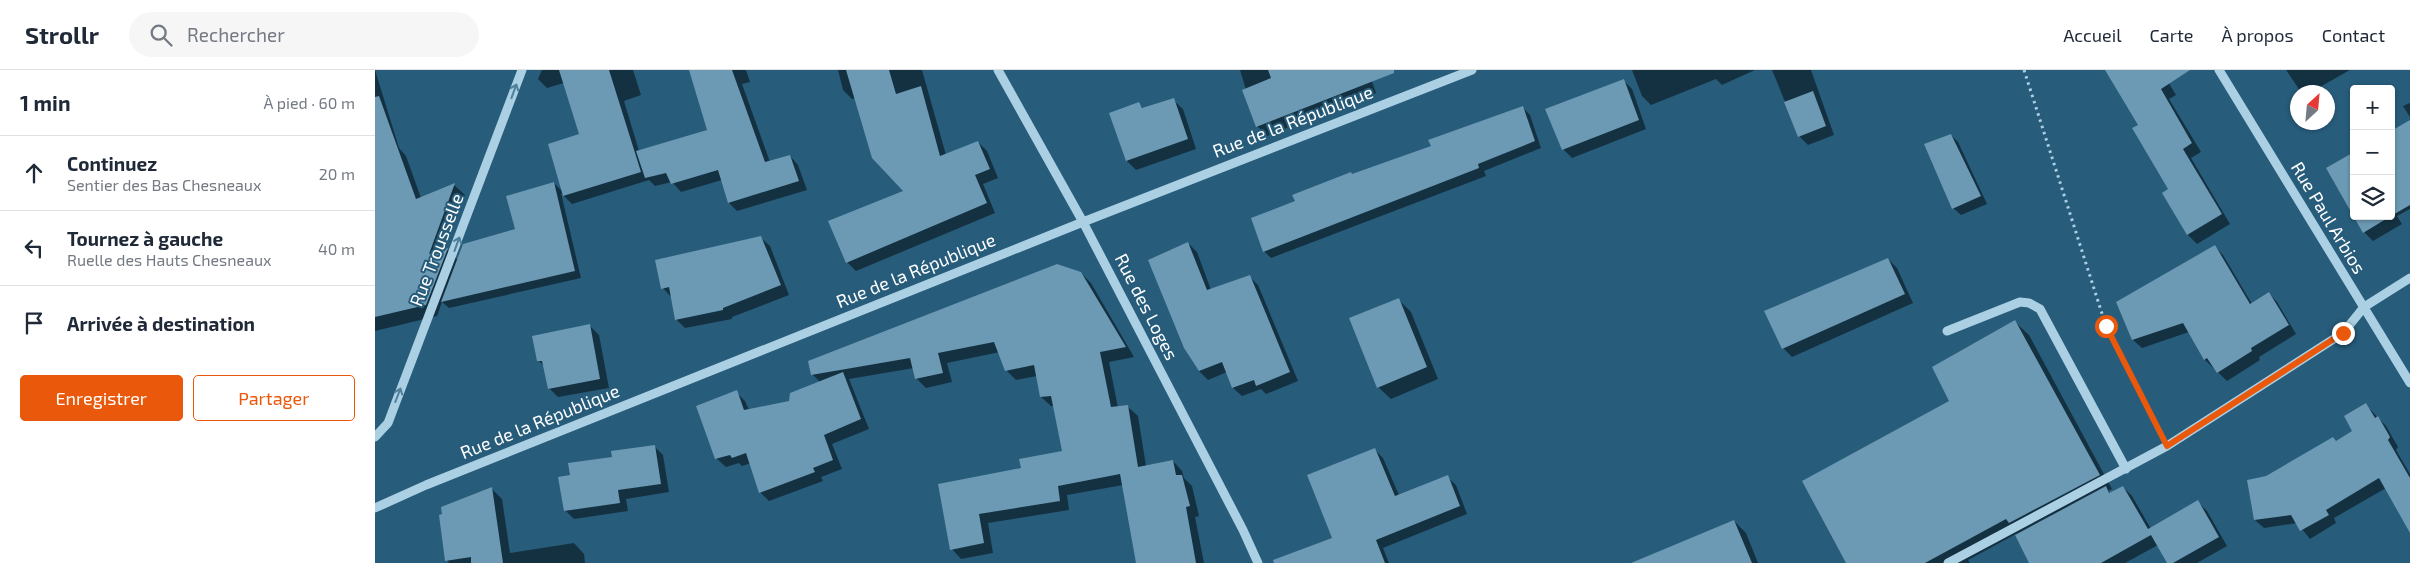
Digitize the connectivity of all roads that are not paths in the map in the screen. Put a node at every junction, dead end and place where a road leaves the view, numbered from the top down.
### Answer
1 (522, 70) edge
2 (999, 70) edge
3 (1472, 70) edge
4 (2219, 70) edge
5 (1083, 222) junction
6 (2410, 278) edge
7 (2364, 308) junction
8 (1947, 331) dead end
9 (2410, 383) edge
10 (375, 437) edge
11 (2126, 469) junction
12 (375, 508) edge
13 (1258, 563) edge
14 (1948, 563) edge

10 -> 1 street, Rue Trousselle
2 - 5 street, Rue des Loges
3 - 5 street, Rue de la République
4 - 7 street, Rue Paul Arbios
5 - 12 street, Rue de la République
5 - 13 street, Rue des Loges
6 - 7 street
7 - 9 street, Rue Paul Arbios
7 - 11 street
8 - 11 street
11 - 14 street

